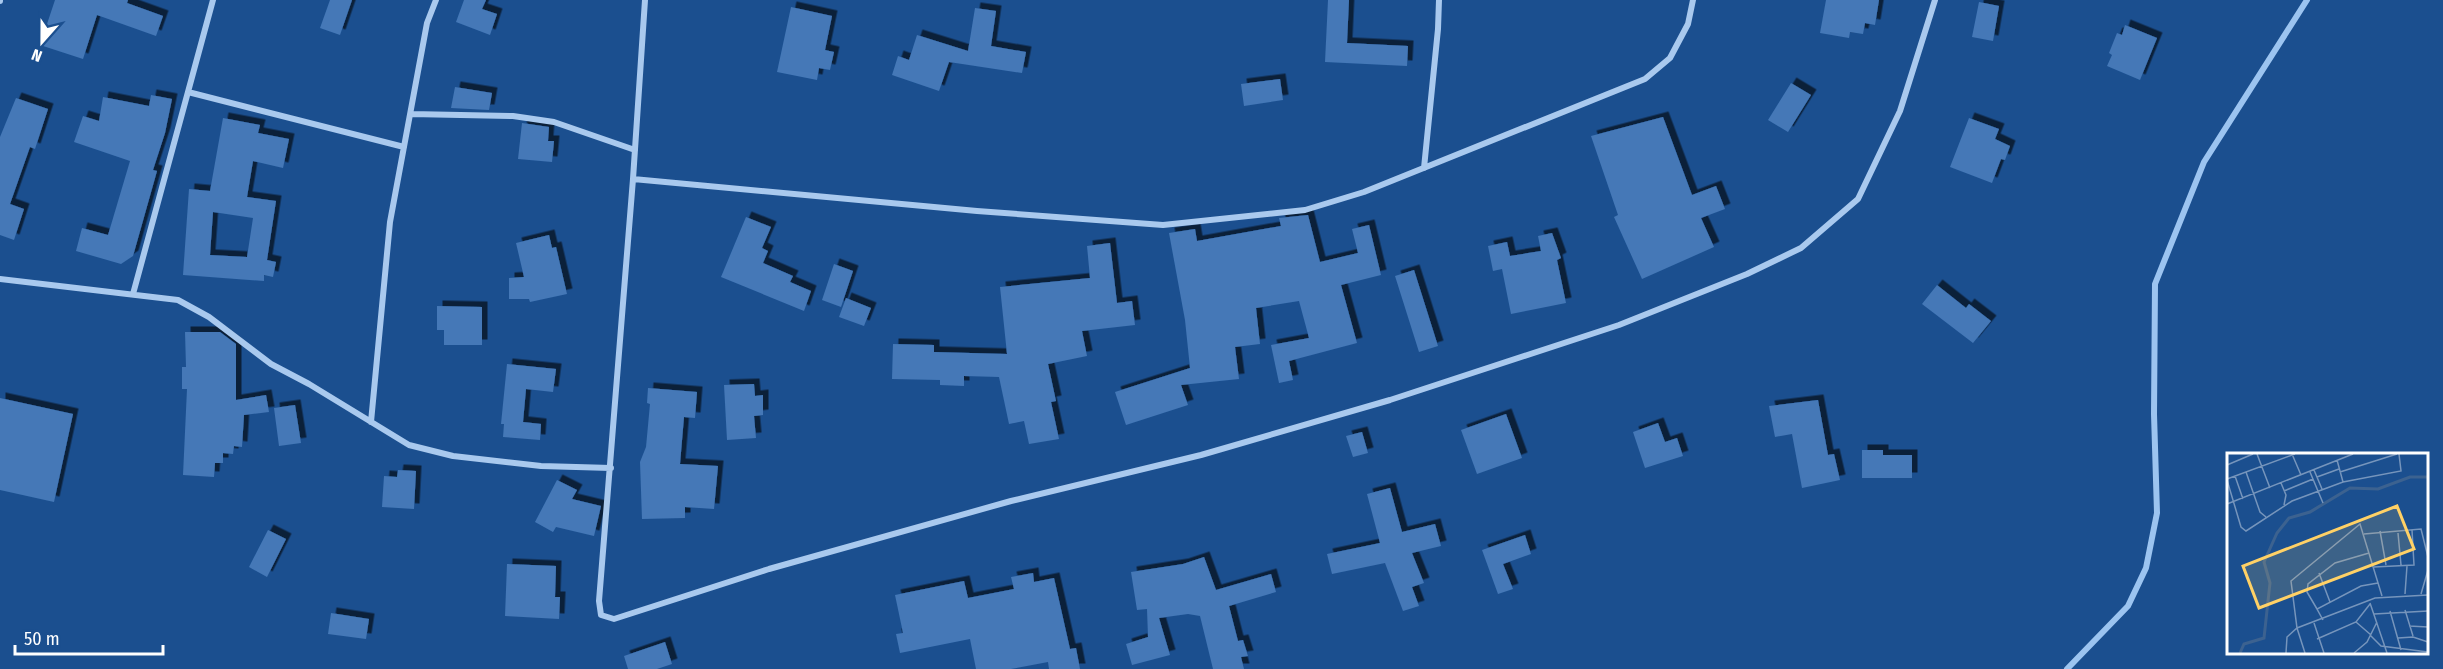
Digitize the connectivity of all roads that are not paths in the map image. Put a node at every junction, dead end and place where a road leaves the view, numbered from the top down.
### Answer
1 (213, 0) edge
2 (436, 0) edge
3 (645, 0) edge
4 (1439, 0) edge
5 (1692, 0) edge
6 (1935, 0) edge
7 (188, 93) junction
8 (411, 114) junction
9 (404, 147) junction
10 (635, 150) junction
11 (1424, 168) junction
12 (633, 178) junction
13 (0, 279) edge
14 (133, 294) junction
15 (371, 422) junction
16 (611, 468) junction

1 - 7 street
2 - 8 street
3 - 10 street
4 - 11 street
5 - 11 street
6 - 16 street
7 - 9 street
7 - 14 street
8 - 9 street
8 - 10 street
9 - 15 street
10 - 12 street
11 - 12 street
12 - 16 street
13 - 14 street
14 - 15 street
15 - 16 street

